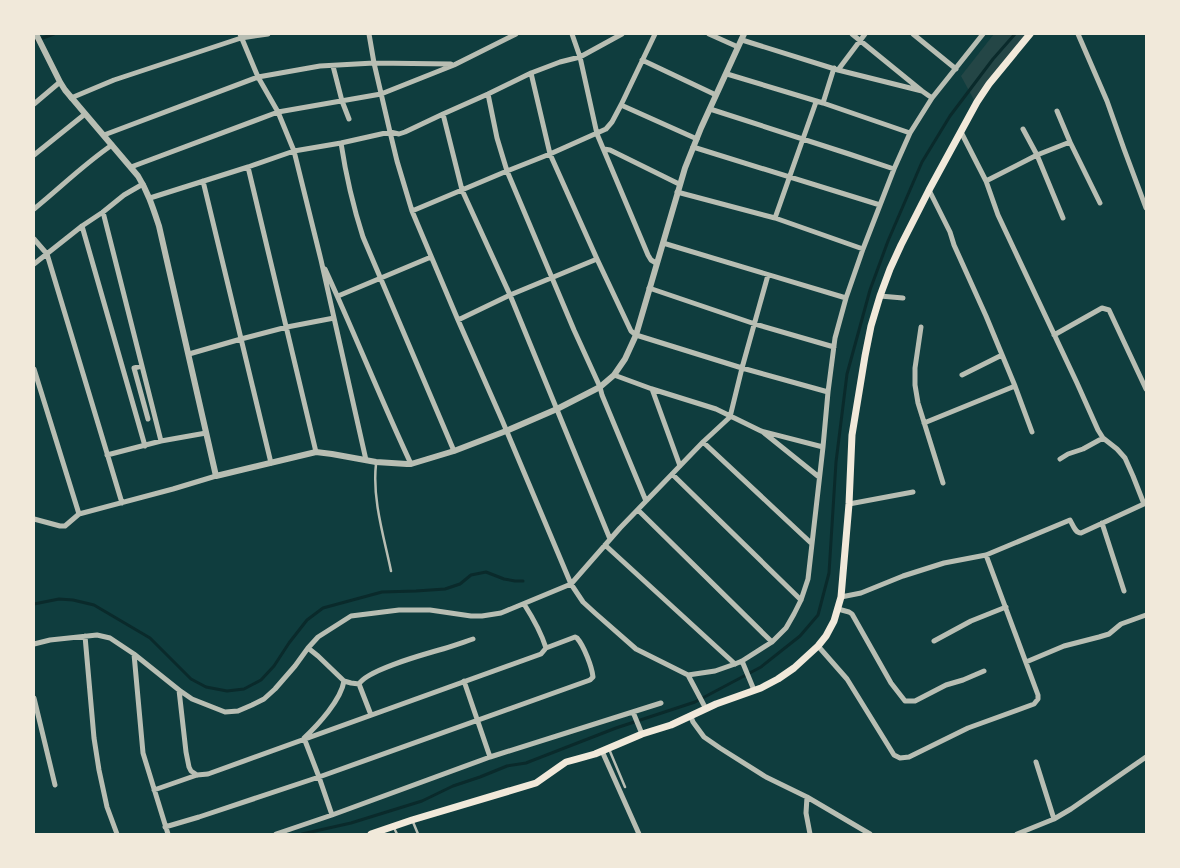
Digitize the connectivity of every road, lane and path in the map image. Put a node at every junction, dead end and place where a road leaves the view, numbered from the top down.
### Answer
1 (36, 34) edge
2 (268, 34) edge
3 (369, 34) edge
4 (516, 34) edge
5 (572, 34) edge
6 (622, 34) edge
7 (655, 34) edge
8 (709, 34) edge
9 (852, 34) edge
10 (865, 34) edge
11 (913, 34) edge
12 (981, 34) edge
13 (1030, 34) edge
14 (1078, 34) edge
15 (241, 36) edge
16 (743, 37) edge
17 (860, 40) junction
18 (738, 47) junction
19 (580, 57) junction
20 (642, 60) junction
21 (374, 63) junction
22 (454, 65) junction
23 (333, 66) junction
24 (836, 69) junction
25 (956, 69) junction
26 (531, 73) junction
27 (727, 74) junction
28 (258, 77) junction
29 (60, 82) junction
30 (922, 91) junction
31 (381, 94) junction
32 (488, 94) junction
33 (716, 95) junction
34 (71, 98) junction
35 (932, 98) junction
36 (342, 101) junction
37 (816, 102) junction
38 (823, 103) junction
39 (34, 104) edge
40 (621, 105) junction
41 (710, 109) junction
42 (1057, 111) dead end
43 (278, 112) junction
44 (85, 114) junction
45 (443, 114) junction
46 (349, 119) dead end
47 (1023, 129) dead end
48 (390, 132) junction
49 (961, 132) junction
50 (910, 133) junction
51 (597, 134) junction
52 (104, 135) junction
53 (697, 139) junction
54 (803, 139) junction
55 (1070, 142) junction
56 (341, 143) junction
57 (112, 145) junction
58 (693, 147) junction
59 (604, 150) junction
60 (294, 151) junction
61 (550, 154) junction
62 (34, 155) edge
63 (1037, 155) junction
64 (131, 167) junction
65 (248, 167) junction
66 (894, 169) junction
67 (507, 171) junction
68 (789, 178) junction
69 (203, 181) junction
70 (986, 182) junction
71 (143, 184) junction
72 (679, 184) junction
73 (462, 190) junction
74 (929, 190) junction
75 (677, 192) junction
76 (150, 198) junction
77 (1100, 203) dead end
78 (880, 206) junction
79 (1146, 208) edge
80 (34, 209) edge
81 (103, 212) junction
82 (412, 212) junction
83 (775, 218) junction
84 (1063, 218) dead end
85 (82, 226) junction
86 (34, 238) edge
87 (662, 243) junction
88 (863, 249) junction
89 (47, 254) junction
90 (431, 257) junction
91 (597, 259) junction
92 (321, 260) junction
93 (656, 263) junction
94 (34, 264) edge
95 (768, 275) junction
96 (381, 278) junction
97 (552, 278) junction
98 (649, 288) junction
99 (510, 295) junction
100 (338, 296) junction
101 (880, 296) junction
102 (846, 298) junction
103 (902, 298) dead end
104 (334, 318) junction
105 (458, 320) junction
106 (755, 324) junction
107 (921, 327) dead end
108 (286, 328) junction
109 (636, 335) junction
110 (1054, 335) junction
111 (241, 338) junction
112 (834, 347) junction
113 (189, 354) junction
114 (1002, 355) junction
115 (142, 366) junction
116 (742, 368) junction
117 (34, 369) edge
118 (614, 375) junction
119 (962, 375) dead end
120 (1015, 386) junction
121 (600, 387) junction
122 (1146, 389) edge
123 (652, 390) junction
124 (828, 392) junction
125 (557, 409) junction
126 (730, 417) junction
127 (148, 419) dead end
128 (924, 422) junction
129 (506, 431) junction
130 (761, 431) junction
131 (1032, 432) dead end
132 (206, 433) junction
133 (1103, 438) junction
134 (161, 442) junction
135 (703, 442) junction
136 (145, 446) junction
137 (823, 447) junction
138 (454, 450) junction
139 (316, 452) junction
140 (107, 455) junction
141 (1060, 459) dead end
142 (366, 460) junction
143 (376, 462) junction
144 (271, 463) junction
145 (411, 464) junction
146 (680, 466) junction
147 (672, 474) junction
148 (216, 476) junction
149 (819, 477) junction
150 (943, 483) dead end
151 (913, 492) dead end
152 (646, 501) junction
153 (122, 503) junction
154 (849, 504) junction
155 (1145, 504) edge
156 (638, 510) junction
157 (79, 514) junction
158 (34, 519) edge
159 (1102, 523) junction
160 (610, 539) junction
161 (605, 544) junction
162 (811, 544) junction
163 (986, 555) junction
164 (391, 572) dead end
165 (571, 584) junction
166 (1124, 591) dead end
167 (841, 597) junction
168 (801, 600) junction
169 (524, 604) junction
170 (1006, 608) junction
171 (838, 610) junction
172 (1146, 615) edge
173 (85, 636) junction
174 (473, 639) dead end
175 (934, 641) dead end
176 (772, 642) junction
177 (34, 644) edge
178 (818, 646) junction
179 (308, 648) junction
180 (546, 648) junction
181 (134, 654) junction
182 (742, 661) junction
183 (1026, 662) junction
184 (735, 664) junction
185 (984, 671) dead end
186 (688, 675) junction
187 (344, 681) junction
188 (464, 681) junction
189 (359, 684) junction
190 (753, 687) junction
191 (178, 690) junction
192 (34, 698) edge
193 (661, 703) dead end
194 (705, 706) junction
195 (634, 714) junction
196 (371, 715) junction
197 (691, 716) junction
198 (478, 719) junction
199 (641, 731) junction
200 (304, 738) junction
201 (605, 749) junction
202 (490, 757) junction
203 (1146, 757) edge
204 (1036, 762) dead end
205 (197, 776) junction
206 (319, 777) junction
207 (55, 786) dead end
208 (626, 787) dead end
209 (154, 790) junction
210 (807, 797) junction
211 (332, 816) junction
212 (1054, 819) junction
213 (412, 820) junction
214 (394, 826) junction
215 (165, 827) junction
216 (117, 834) edge
217 (168, 834) edge
218 (276, 834) edge
219 (371, 834) edge
220 (397, 834) edge
221 (418, 834) edge
222 (639, 834) edge
223 (810, 834) edge
224 (870, 834) edge
225 (1017, 834) edge

1 - 29 street
2 - 15 street
3 - 21 street
4 - 22 street
5 - 19 street
6 - 19 street
7 - 20 street
8 - 18 street
9 - 17 street
10 - 17 street
11 - 25 street
12 - 25 street
13 - 49 main road
14 - 79 street
15 - 28 street
15 - 34 street
16 - 18 street
16 - 24 street
17 - 24 street
17 - 30 street
18 - 27 street
19 - 26 street
19 - 51 street
20 - 33 street
20 - 40 street
21 - 22 street
21 - 23 street
21 - 31 street
22 - 31 street
23 - 28 street
23 - 36 street
24 - 30 street
24 - 38 street
25 - 35 street
26 - 32 street
26 - 61 street
27 - 33 street
27 - 37 street
28 - 43 street
28 - 52 street
29 - 34 street
29 - 39 street
30 - 35 street
31 - 36 street
31 - 48 street
32 - 45 street
32 - 67 street
33 - 41 street
34 - 44 street
35 - 50 street
36 - 43 street
36 - 46 street
37 - 38 street
37 - 54 street
38 - 50 street
40 - 51 street
40 - 53 street
41 - 53 street
41 - 54 street
42 - 55 street
43 - 60 street
43 - 64 street
44 - 52 street
44 - 62 street
45 - 48 street
45 - 73 street
47 - 63 street
48 - 56 street
48 - 82 street
49 - 70 street
49 - 74 main road
50 - 66 street
51 - 59 street
51 - 61 street
52 - 57 street
53 - 58 street
54 - 66 street
54 - 68 street
55 - 63 street
55 - 77 street
56 - 60 street
56 - 96 street
57 - 64 street
57 - 80 street
58 - 68 street
58 - 72 street
59 - 72 street
59 - 93 street
60 - 65 street
60 - 92 street
61 - 67 street
61 - 91 street
63 - 70 street
63 - 84 street
64 - 71 street
65 - 69 street
65 - 108 street
66 - 78 street
67 - 73 street
67 - 97 street
68 - 78 street
68 - 83 street
69 - 76 street
69 - 111 street
70 - 110 street
71 - 76 street
71 - 81 street
72 - 75 street
73 - 82 street
73 - 99 street
74 - 101 main road
74 - 114 street
75 - 83 street
75 - 87 street
76 - 113 street
78 - 88 street
81 - 85 street
81 - 115 street
82 - 90 street
83 - 88 street
85 - 89 street
85 - 136 street
86 - 89 street
87 - 93 street
87 - 95 street
88 - 102 street
89 - 94 street
89 - 140 street
90 - 96 street
90 - 105 street
91 - 97 street
91 - 109 street
92 - 100 street
92 - 104 street
93 - 98 street
95 - 102 street
95 - 106 street
96 - 100 street
96 - 138 street
97 - 99 street
97 - 121 street
98 - 106 street
98 - 109 street
99 - 105 street
99 - 125 street
100 - 145 street
101 - 103 street
101 - 154 main road
102 - 112 street
104 - 108 street
104 - 142 street
105 - 129 street
106 - 112 street
106 - 116 street
107 - 128 street
108 - 111 street
108 - 139 street
109 - 116 street
109 - 118 street
110 - 122 street
110 - 133 street
111 - 113 street
111 - 144 street
112 - 124 street
113 - 132 street
114 - 119 street
114 - 120 street
115 - 127 street
115 - 134 street
116 - 124 street
116 - 126 street
117 - 157 street
118 - 121 street
118 - 123 street
120 - 128 street
120 - 131 street
121 - 125 street
121 - 152 street
123 - 126 street
123 - 146 street
124 - 137 street
125 - 129 street
125 - 160 street
126 - 130 street
126 - 135 street
128 - 150 street
129 - 138 street
129 - 165 street
130 - 137 street
130 - 149 street
132 - 134 street
132 - 148 street
133 - 141 street
133 - 155 street
134 - 136 street
135 - 146 street
135 - 162 street
136 - 140 street
137 - 149 street
138 - 145 street
139 - 142 street
139 - 144 street
140 - 153 street
142 - 143 street
143 - 145 street
143 - 164 lane
144 - 148 street
146 - 147 street
147 - 152 street
147 - 168 street
148 - 153 street
149 - 162 street
151 - 154 street
152 - 156 street
153 - 157 street
154 - 167 main road
155 - 159 street
156 - 160 street
156 - 176 street
157 - 158 street
159 - 163 street
159 - 166 street
160 - 161 street
161 - 165 street
161 - 184 street
162 - 168 street
163 - 167 street
163 - 170 street
165 - 169 street
165 - 186 street
167 - 171 main road
168 - 176 street
169 - 179 street
169 - 180 street
170 - 175 street
170 - 183 street
171 - 178 main road
171 - 185 street
172 - 183 street
173 - 177 street
173 - 181 street
173 - 216 street
174 - 189 street
176 - 182 street
178 - 183 street
178 - 190 main road
179 - 187 street
179 - 191 street
180 - 188 street
180 - 198 street
181 - 191 street
181 - 209 street
182 - 184 street
182 - 190 street
184 - 186 street
186 - 194 street
187 - 189 street
187 - 200 street
188 - 196 street
188 - 198 street
189 - 196 street
190 - 194 main road
191 - 205 street
192 - 207 street
193 - 195 street
194 - 197 main road
195 - 199 street
195 - 202 street
196 - 200 street
197 - 199 main road
197 - 210 street
198 - 202 street
198 - 206 street
199 - 201 main road
200 - 205 street
200 - 206 street
201 - 208 lane
201 - 213 main road
201 - 222 street
202 - 211 street
203 - 212 street
204 - 212 street
205 - 209 street
206 - 211 street
206 - 215 street
209 - 215 street
210 - 223 street
210 - 224 street
211 - 218 street
212 - 225 street
213 - 214 main road
213 - 221 lane
214 - 219 main road
214 - 220 lane
215 - 217 street

